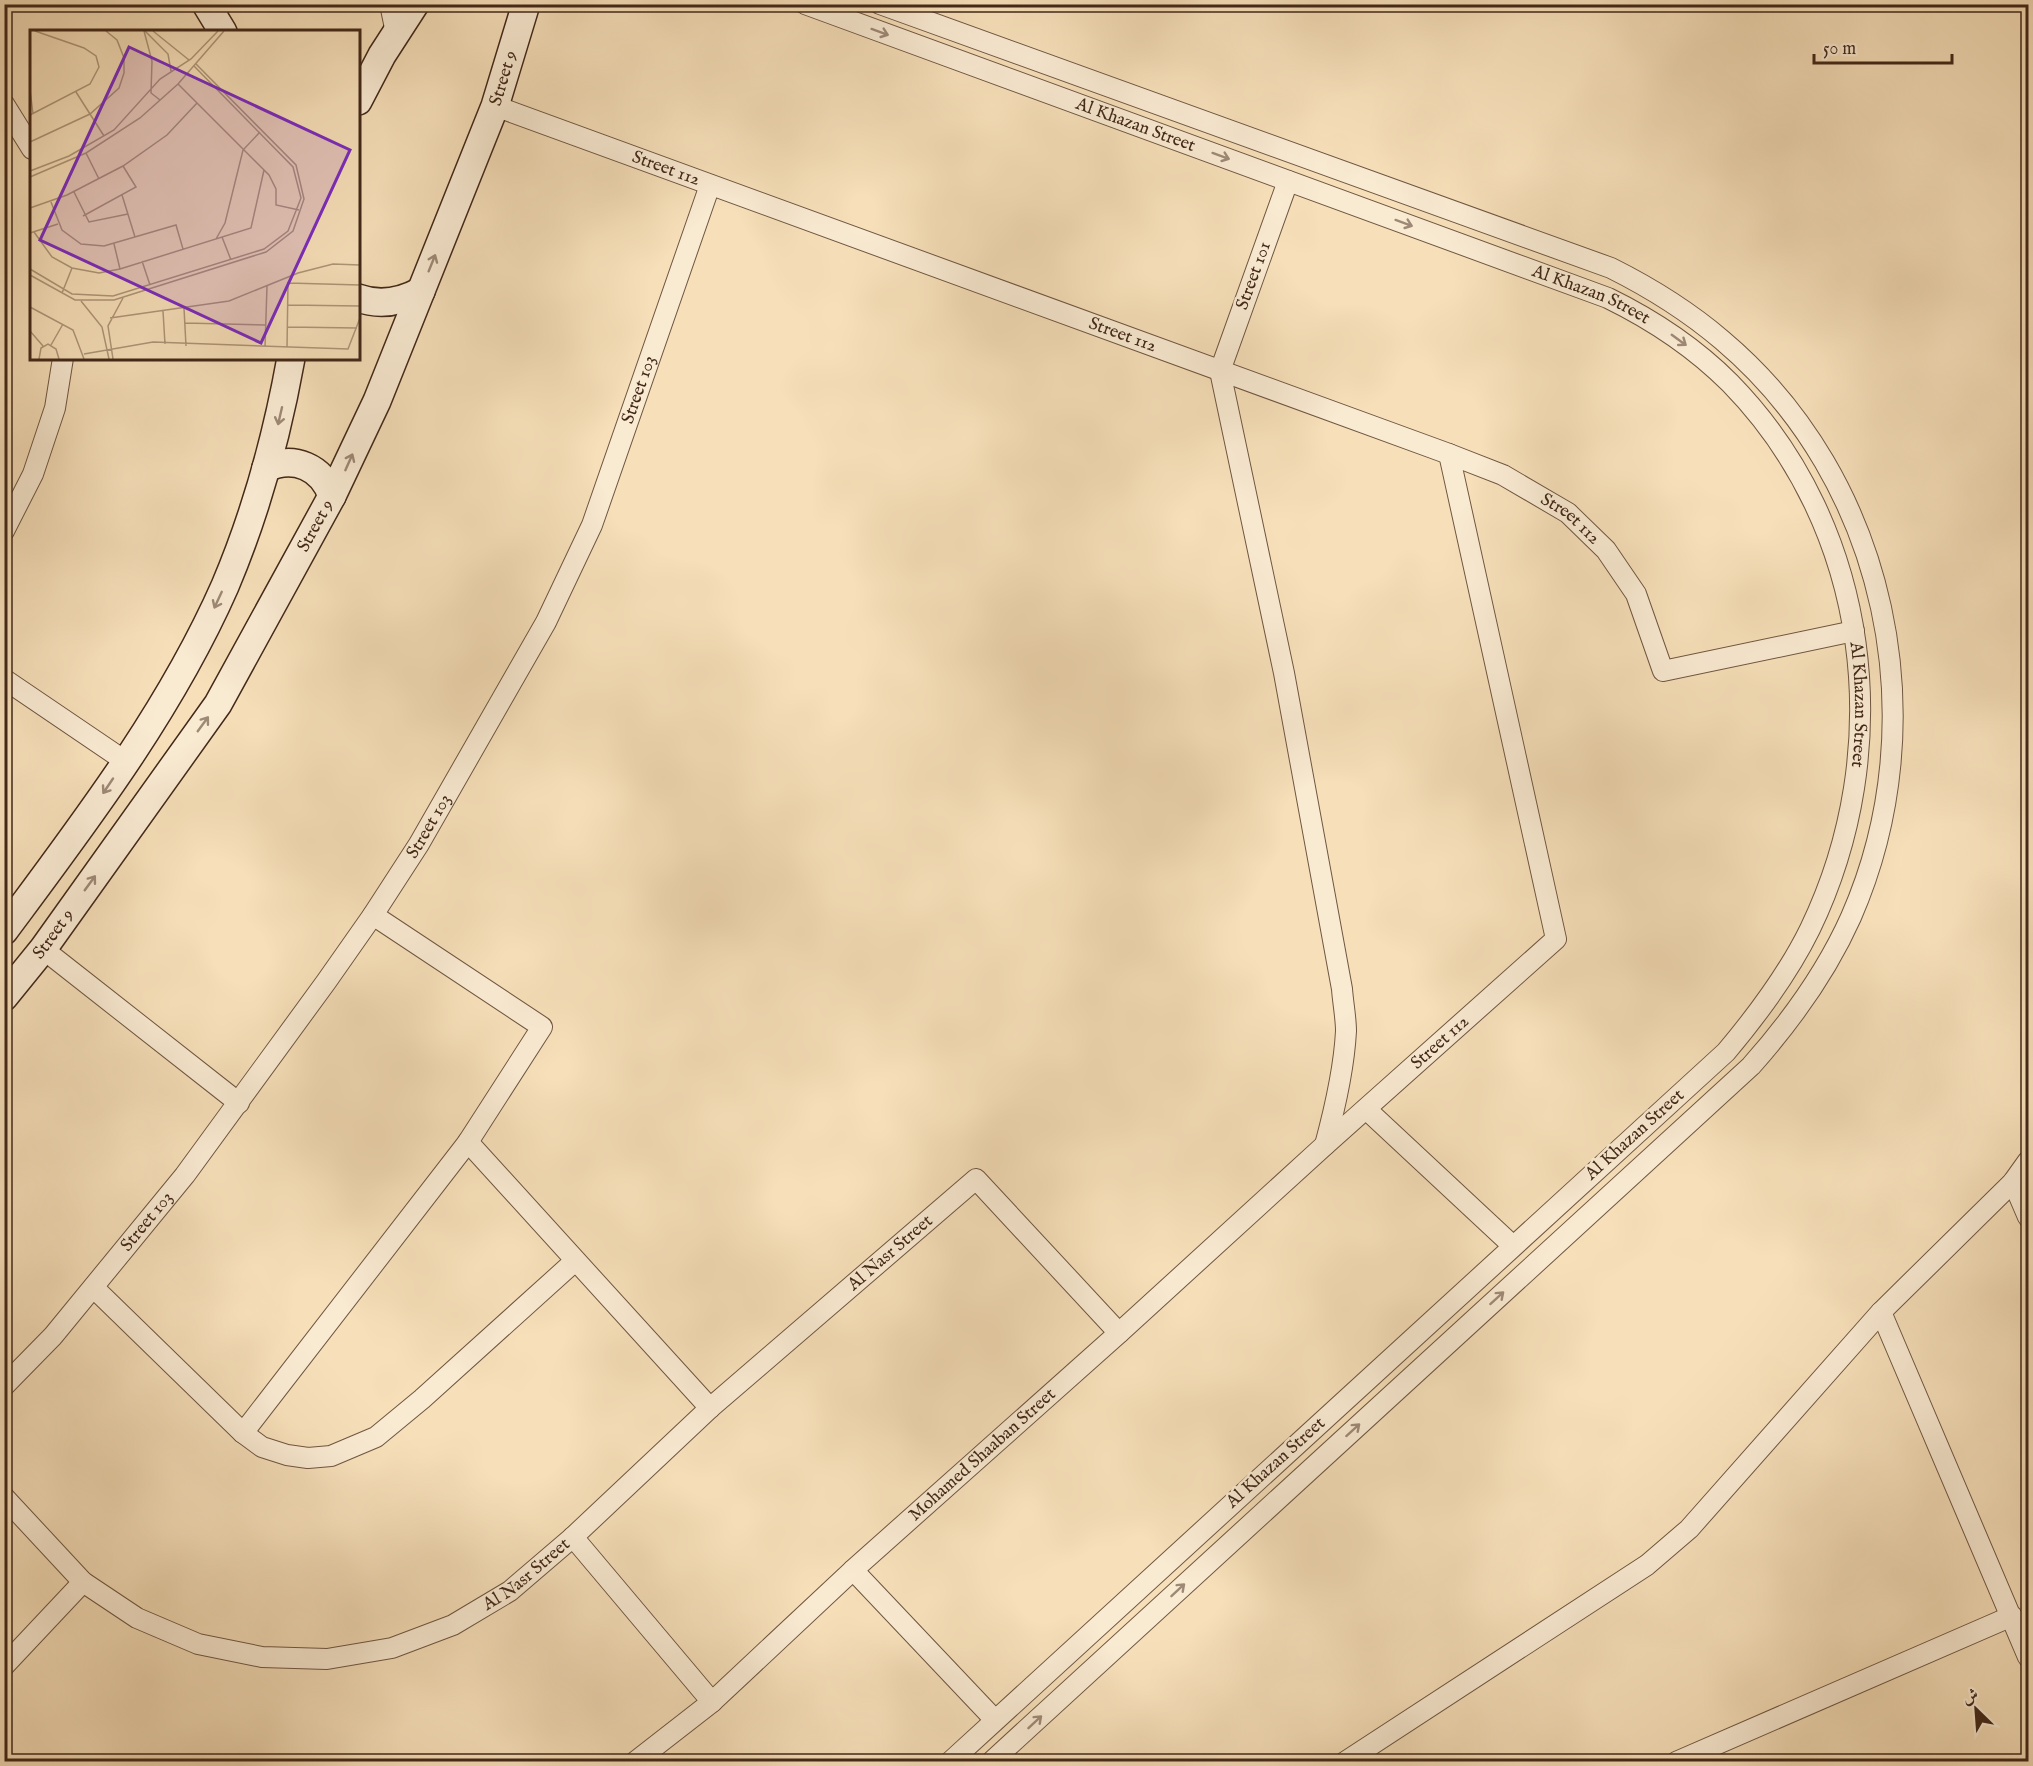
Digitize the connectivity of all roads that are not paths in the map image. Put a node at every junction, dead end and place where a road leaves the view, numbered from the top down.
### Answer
1 (206, 4) edge
2 (390, 4) edge
3 (415, 4) edge
4 (526, 4) edge
5 (805, 4) edge
6 (880, 4) edge
7 (222, 30) edge
8 (396, 33) junction
9 (360, 96) edge
10 (4, 104) edge
11 (495, 106) junction
12 (1177, 111) junction
13 (1168, 137) junction
14 (30, 146) edge
15 (1288, 181) junction
16 (710, 184) junction
17 (421, 291) junction
18 (360, 298) edge
19 (63, 360) edge
20 (291, 360) edge
21 (1220, 371) junction
22 (1449, 454) junction
23 (266, 468) junction
24 (332, 496) junction
25 (4, 531) edge
26 (1854, 631) junction
27 (4, 679) edge
28 (125, 761) junction
29 (373, 915) junction
30 (4, 931) edge
31 (43, 949) junction
32 (4, 997) edge
33 (239, 1103) junction
34 (1366, 1109) junction
35 (468, 1142) junction
36 (1325, 1145) junction
37 (2028, 1161) edge
38 (2013, 1182) junction
39 (2028, 1217) edge
40 (1513, 1246) junction
41 (575, 1262) junction
42 (94, 1288) junction
43 (1881, 1312) junction
44 (1119, 1334) junction
45 (4, 1386) edge
46 (710, 1408) junction
47 (243, 1433) junction
48 (1308, 1434) junction
49 (1329, 1452) junction
50 (4, 1497) edge
51 (573, 1537) junction
52 (853, 1570) junction
53 (83, 1582) junction
54 (2012, 1616) junction
55 (2028, 1657) edge
56 (4, 1666) edge
57 (712, 1702) junction
58 (995, 1720) junction
59 (635, 1761) edge
60 (950, 1761) edge
61 (992, 1761) edge
62 (1345, 1761) edge
63 (1676, 1761) edge

1 - 7 main road
2 - 8 street
3 - 8 main road
4 - 11 main road, Street 9
5 -> 13 street, Al Khazan Street
6 - 12 street, Al Khazan Street
8 - 9 main road
10 - 14 street
11 - 16 street, Street 112
17 -> 11 main road, Street 9
12 - 13 street
49 -> 12 street, Al Khazan Street
13 -> 15 street, Al Khazan Street
15 - 21 street, Street 101
15 -> 26 street, Al Khazan Street
16 - 21 street, Street 112
16 - 29 street, Street 103
17 - 18 main road
24 -> 17 main road, Street 9
19 - 25 street
20 -> 23 main road
21 - 22 street, Street 112
21 - 36 street
22 - 26 street, Street 112
22 - 34 street, Street 112
23 - 24 main road
23 -> 28 main road
31 -> 24 main road, Street 9
26 - 40 street, Al Khazan Street
27 - 28 street
28 -> 30 main road
29 - 33 street, Street 103
29 - 35 street
31 - 32 main road, Street 9
31 - 33 street
33 - 42 street, Street 103
34 - 36 street, Street 112
34 - 40 street
35 - 41 street
35 - 47 street
36 - 44 street, Mohamed Shaaban Street
37 - 38 street
38 - 39 street
38 - 43 street
40 - 48 street, Al Khazan Street
41 - 46 street
41 - 47 street
42 - 45 street, Street 103
42 - 47 street
43 - 54 street
43 - 62 street
44 - 46 street, Al Nasr Street
44 - 52 street, Mohamed Shaaban Street
46 - 51 street, Al Nasr Street
48 - 49 street
48 - 58 street, Al Khazan Street
61 -> 49 street, Al Khazan Street
50 - 53 street, Al Nasr Street
51 - 53 street, Al Nasr Street
51 - 57 street
52 - 57 street, Mohamed Shaaban Street
52 - 58 street
53 - 56 street
54 - 55 street
54 - 63 street
57 - 59 street, Mohamed Shaaban Street
58 - 60 street, Al Khazan Street

